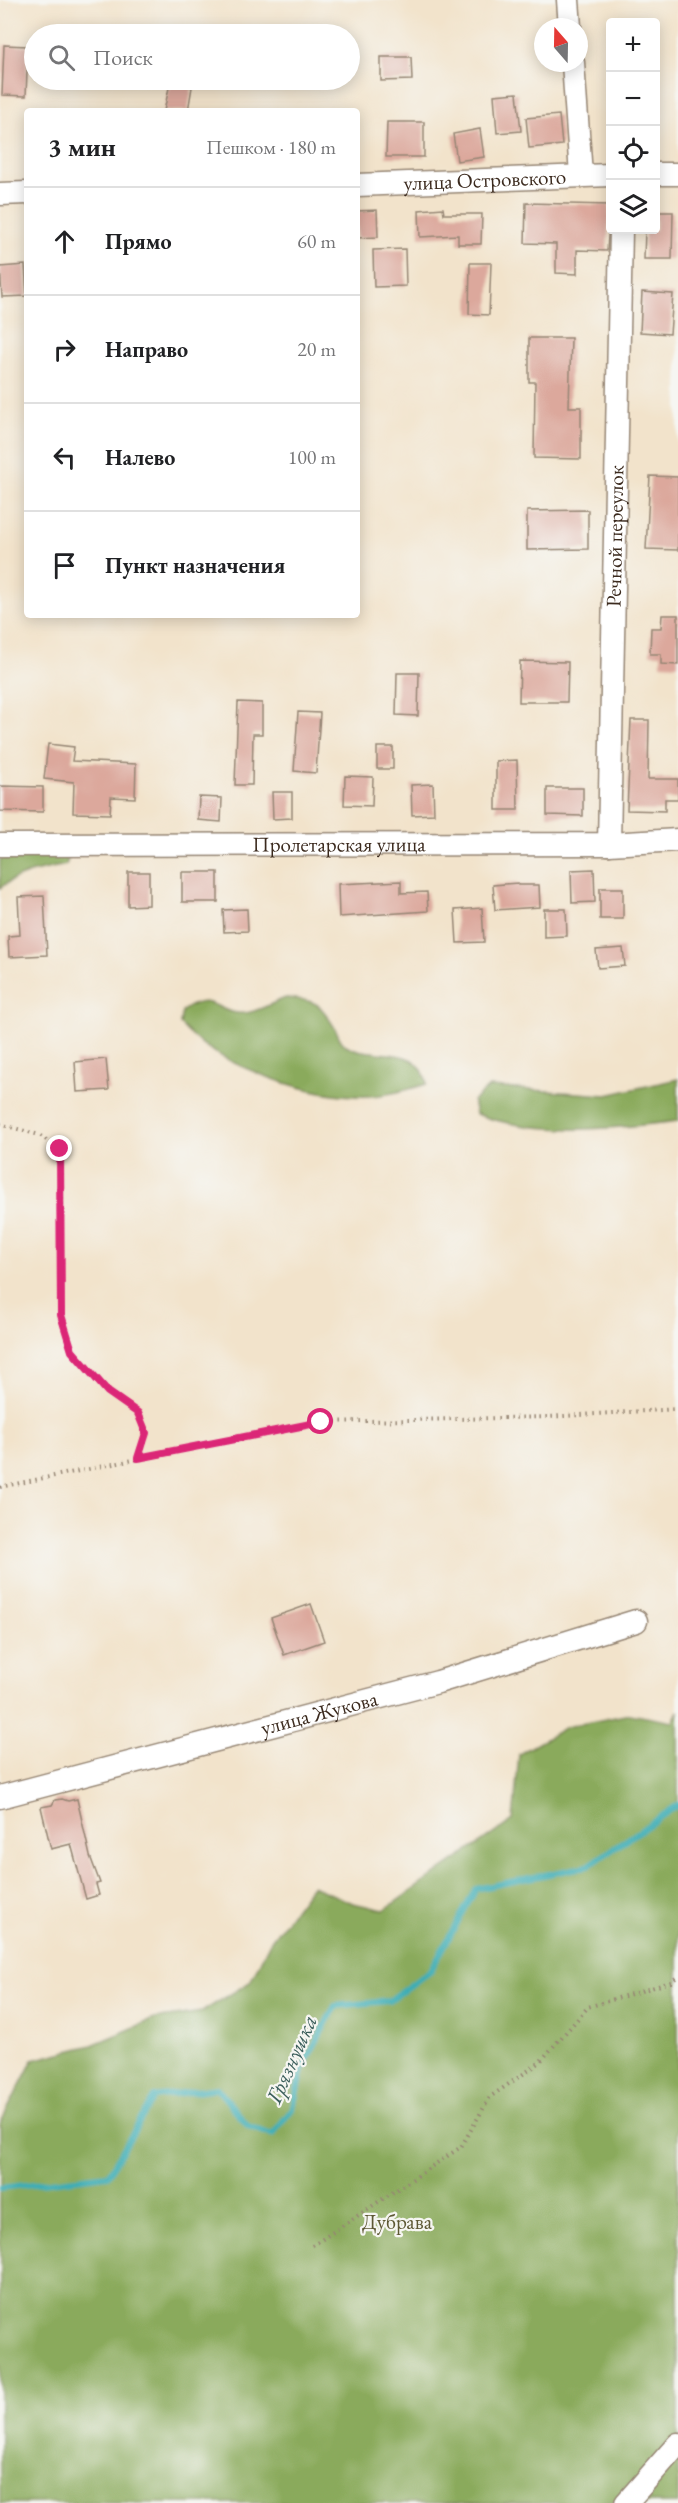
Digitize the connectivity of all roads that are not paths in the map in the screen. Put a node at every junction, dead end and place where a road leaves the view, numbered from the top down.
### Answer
1 (568, 0) edge
2 (569, 18) edge
3 (574, 72) edge
4 (660, 174) edge
5 (678, 174) edge
6 (580, 175) junction
7 (606, 175) edge
8 (360, 185) edge
9 (24, 193) edge
10 (0, 194) edge
11 (621, 234) edge
12 (678, 840) edge
13 (609, 844) junction
14 (0, 845) edge
15 (636, 1621) dead end
16 (0, 1797) edge
17 (678, 2444) edge
18 (626, 2503) edge

1 - 2 street
3 - 6 street
4 - 5 street
6 - 7 street, улица Островского
6 - 8 street, улица Островского
9 - 10 street
11 - 13 street, Речной переулок
12 - 13 street, Пролетарская улица
13 - 14 street, Пролетарская улица
15 - 16 street, улица Жукова
17 - 18 street

